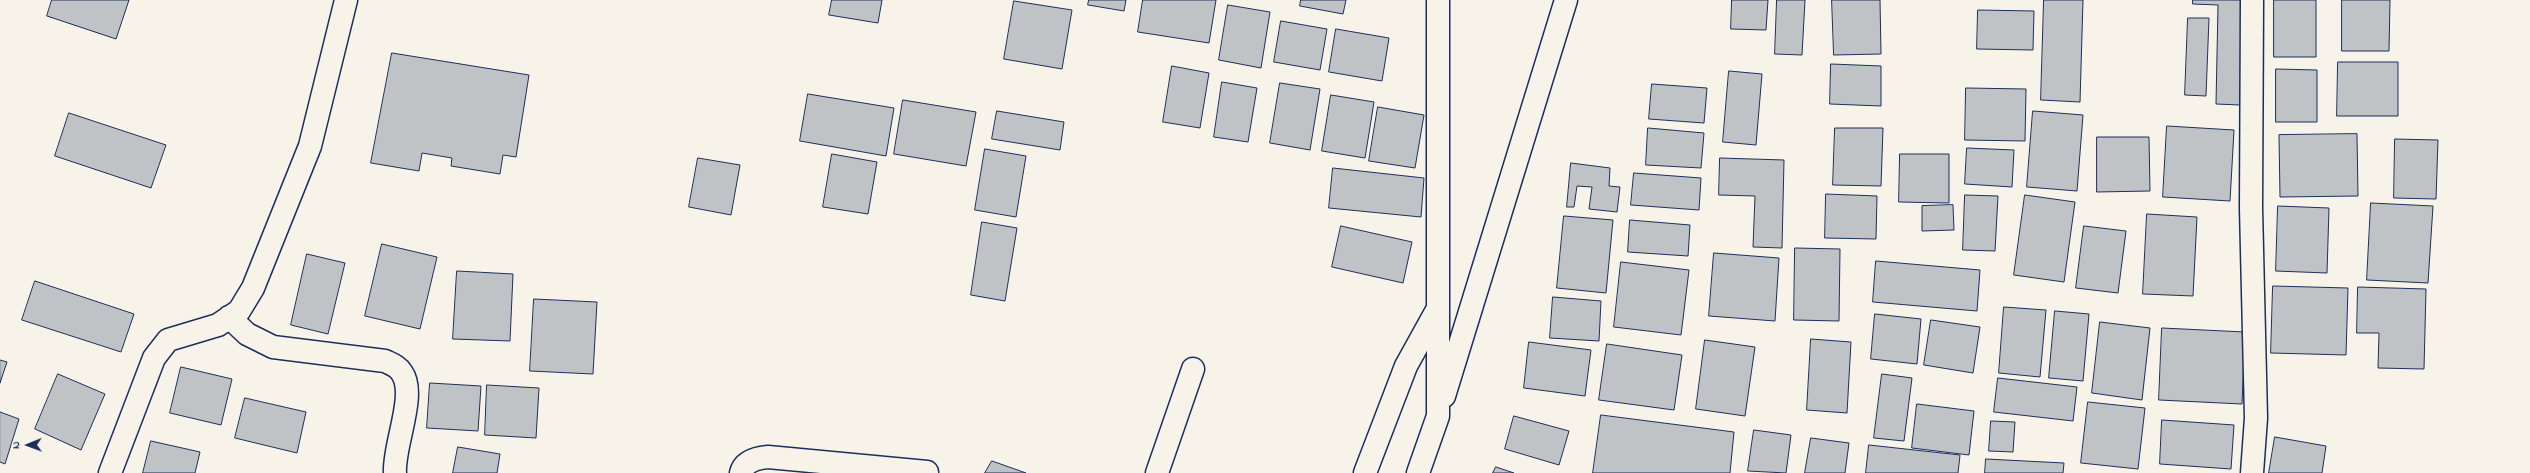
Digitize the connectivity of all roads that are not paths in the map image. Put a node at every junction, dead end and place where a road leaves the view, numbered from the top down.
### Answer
1 (346, 0) edge
2 (1438, 0) edge
3 (1566, 0) edge
4 (2252, 0) edge
5 (1438, 309) junction
6 (229, 317) junction
7 (1193, 369) dead end
8 (1438, 416) junction
9 (846, 469) edge
10 (927, 472) edge
11 (110, 473) edge
12 (395, 473) edge
13 (740, 473) edge
14 (1157, 473) edge
15 (1365, 473) edge
16 (1418, 473) edge
17 (2252, 473) edge

1 - 6 street
2 - 5 street
3 - 8 street
4 - 17 street
5 - 8 street
5 - 15 street
6 - 11 street
6 - 12 street
7 - 14 street
8 - 16 street
9 - 10 street
9 - 13 street

